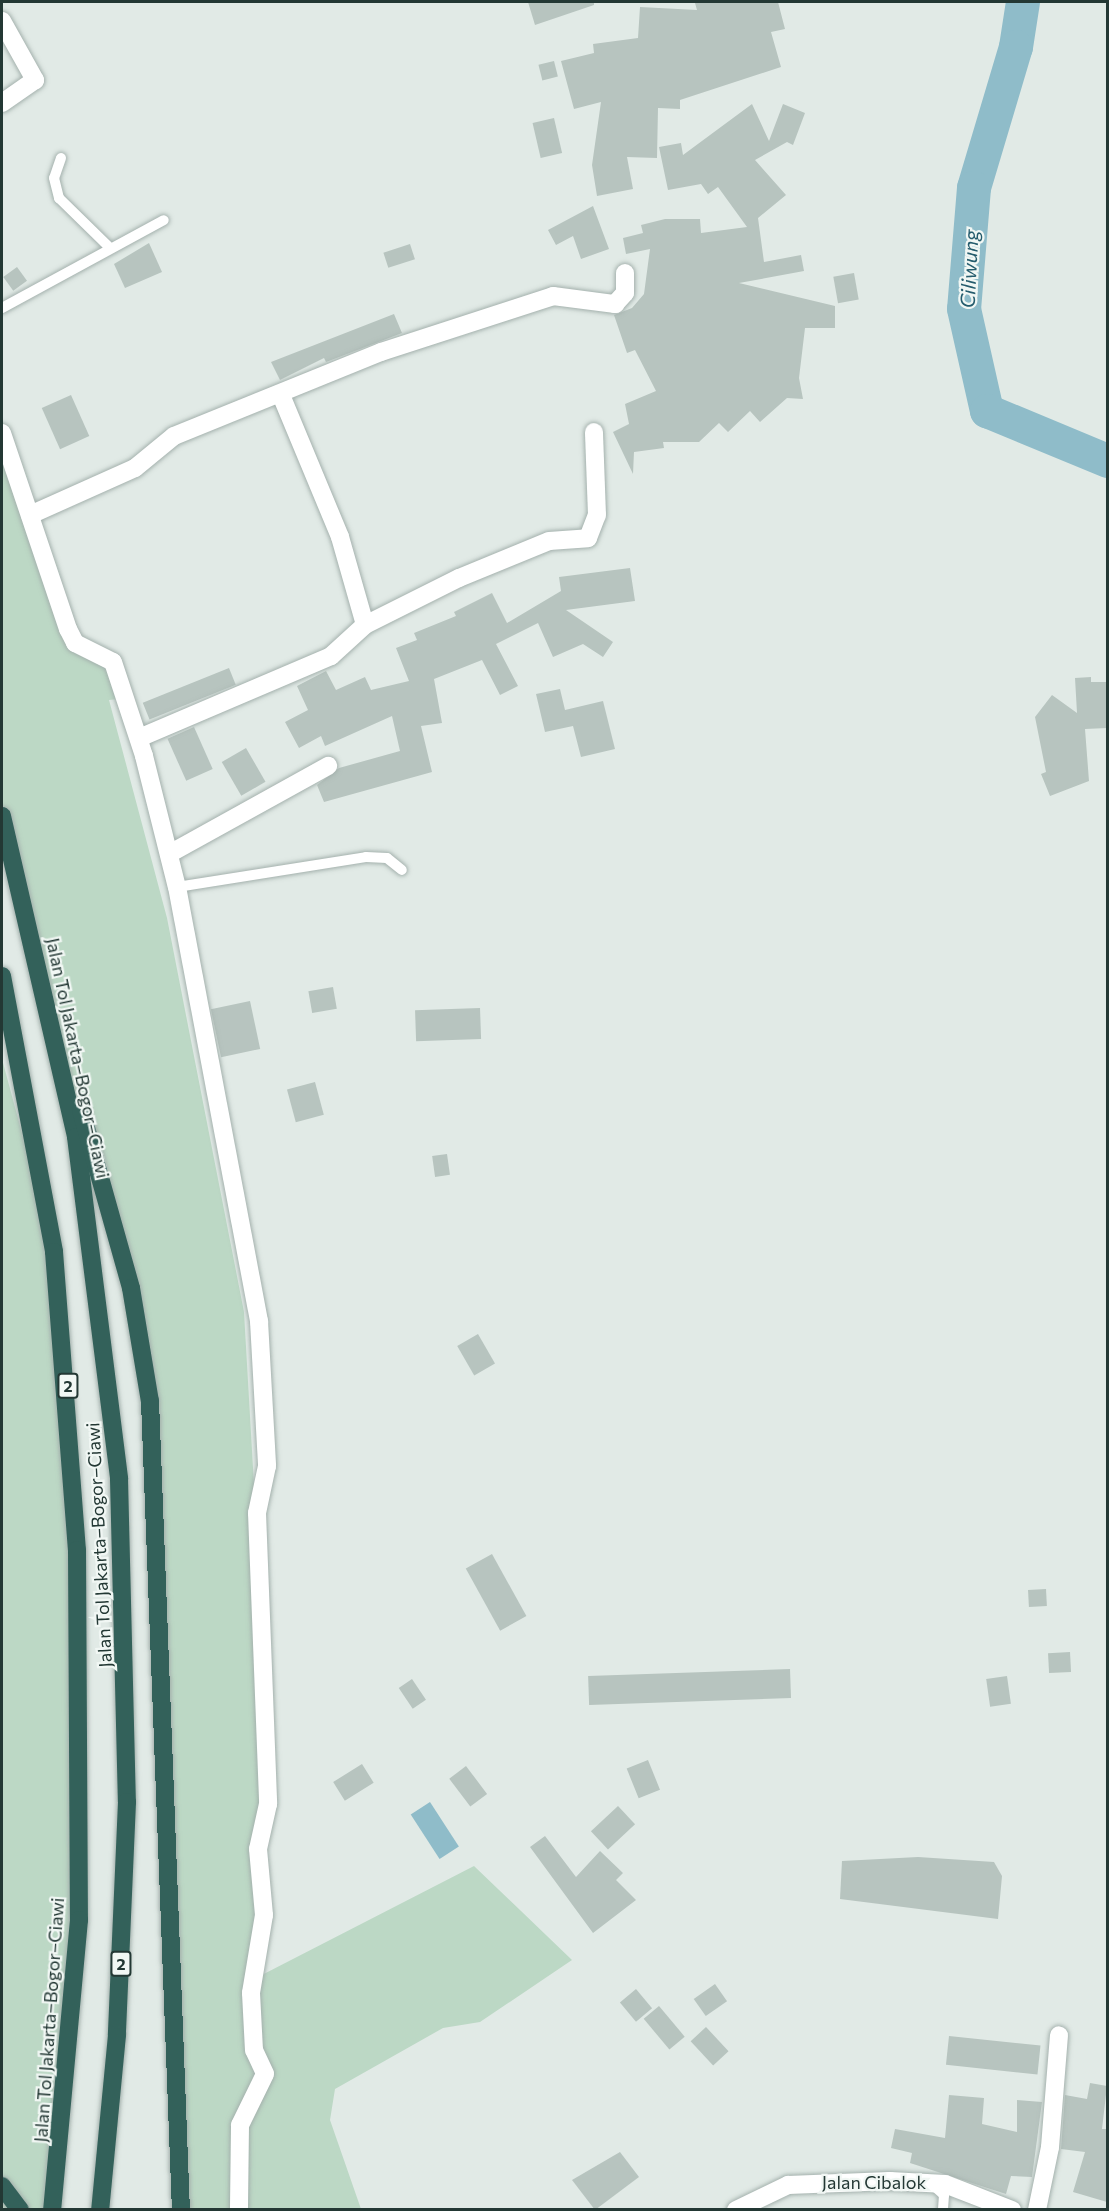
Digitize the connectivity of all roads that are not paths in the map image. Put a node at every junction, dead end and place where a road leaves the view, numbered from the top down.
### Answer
1 (2, 21) edge
2 (2, 103) edge
3 (61, 158) dead end
4 (164, 220) dead end
5 (108, 246) junction
6 (625, 273) dead end
7 (2, 308) edge
8 (281, 395) junction
9 (594, 432) dead end
10 (2, 433) edge
11 (30, 515) junction
12 (365, 625) junction
13 (139, 738) junction
14 (328, 766) dead end
15 (2, 816) edge
16 (169, 854) junction
17 (402, 870) dead end
18 (177, 887) junction
19 (2, 976) edge
20 (53, 1020) junction
21 (1059, 2035) dead end
22 (931, 2182) junction
23 (2, 2186) edge
24 (20, 2210) edge
25 (52, 2210) edge
26 (100, 2210) edge
27 (181, 2210) edge
28 (239, 2210) edge
29 (736, 2210) edge
30 (943, 2210) edge
31 (1012, 2210) edge
32 (1037, 2210) edge

1 - 2 street
3 - 5 lane
4 - 5 lane
5 - 7 lane
6 - 8 street
8 - 11 street
8 - 12 street
9 - 12 street
10 - 11 street
11 - 13 street
12 - 13 street
13 - 16 street
14 - 16 street
15 - 20 highway, Jalan Tol Jakarta–Bogor–Ciawi / 2
16 - 18 street
17 - 18 lane
18 - 28 street
19 - 25 highway, Jalan Tol Jakarta–Bogor–Ciawi / 2
20 - 26 highway, Jalan Tol Jakarta–Bogor–Ciawi / 2
20 - 27 highway
21 - 32 street
22 - 29 street, Jalan Cibalok
22 - 30 lane
22 - 31 street, Jalan Cibalok
23 - 24 highway

